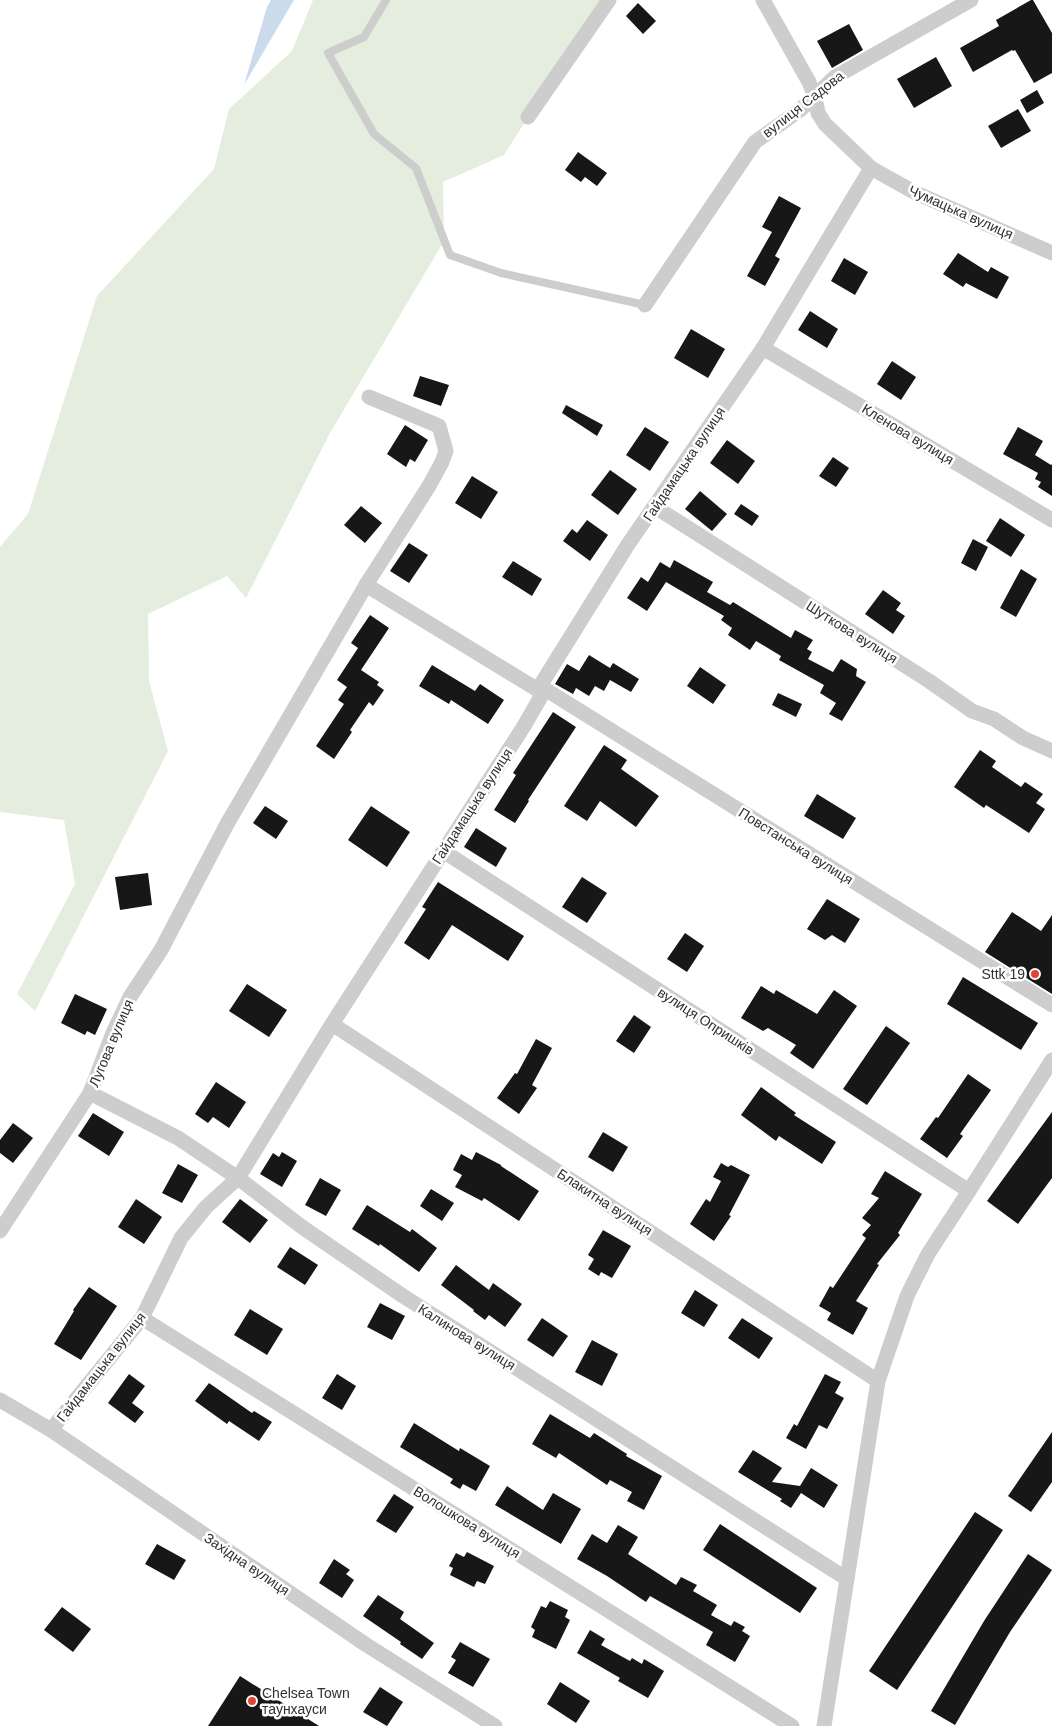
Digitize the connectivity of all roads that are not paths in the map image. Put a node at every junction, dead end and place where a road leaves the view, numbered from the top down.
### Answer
1 (386, 0) edge
2 (609, 0) edge
3 (763, 0) edge
4 (961, 2) edge
5 (815, 98) junction
6 (528, 117) dead end
7 (871, 168) junction
8 (1052, 253) edge
9 (645, 305) joint
10 (763, 348) junction
11 (368, 397) dead end
12 (655, 507) junction
13 (1052, 520) edge
14 (366, 585) junction
15 (541, 690) junction
16 (1052, 751) edge
17 (443, 851) junction
18 (1052, 1006) edge
19 (332, 1024) junction
20 (1052, 1060) edge
21 (90, 1092) junction
22 (238, 1178) junction
23 (969, 1192) junction
24 (0, 1231) edge
25 (142, 1318) junction
26 (878, 1382) junction
27 (0, 1400) edge
28 (51, 1430) junction
29 (847, 1579) junction
30 (495, 1726) edge
31 (792, 1726) edge
32 (824, 1726) edge

1 - 9 lane
2 - 6 street
3 - 5 street, Чумацька вулиця
4 - 5 street, вулиця Садова
5 - 7 street, Чумацька вулиця
5 - 9 street, вулиця Садова
7 - 8 street, Чумацька вулиця
7 - 10 street, Гайдамацька вулиця
10 - 12 street, Гайдамацька вулиця
10 - 13 street, Кленова вулиця
11 - 14 street, Лугова вулиця
12 - 15 street, Гайдамацька вулиця
12 - 16 street, Шуткова вулиця
14 - 15 street, Повстанська вулиця
14 - 21 street, Лугова вулиця
15 - 17 street, Гайдамацька вулиця
15 - 18 street, Повстанська вулиця
17 - 19 street, Гайдамацька вулиця
17 - 23 street, вулиця Опришків
19 - 22 street, Гайдамацька вулиця
19 - 26 street, Блакитна вулиця
20 - 23 street
21 - 22 street, Калинова вулиця
21 - 24 street, Лугова вулиця
22 - 25 street, Гайдамацька вулиця
22 - 29 street, Калинова вулиця
23 - 26 street
25 - 28 street, Гайдамацька вулиця
25 - 31 street, Волошкова вулиця
26 - 29 street
27 - 28 street, Західна вулиця
28 - 30 street, Західна вулиця
29 - 32 street

